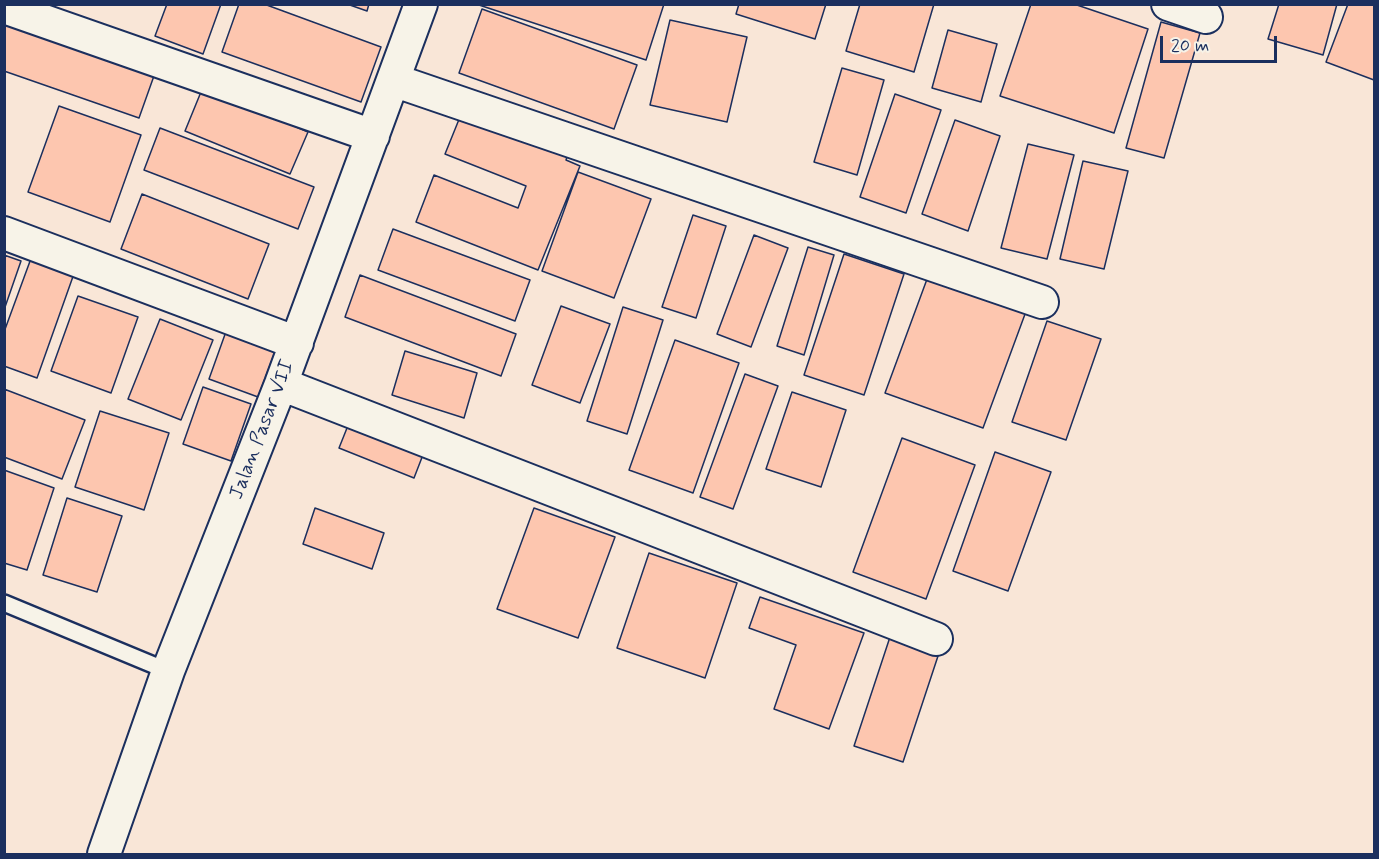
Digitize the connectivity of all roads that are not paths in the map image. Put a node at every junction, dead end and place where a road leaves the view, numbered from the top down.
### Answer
1 (421, 4) edge
2 (1168, 4) edge
3 (4, 7) edge
4 (1206, 17) dead end
5 (393, 80) junction
6 (373, 136) junction
7 (4, 233) edge
8 (1042, 302) dead end
9 (297, 343) junction
10 (281, 384) junction
11 (4, 603) edge
12 (936, 639) dead end
13 (168, 671) junction
14 (104, 855) edge

1 - 5 street, Jalan Pasar VII
2 - 4 street
3 - 6 street
5 - 6 street, Jalan Pasar VII
5 - 8 street
6 - 9 street, Jalan Pasar VII
7 - 9 street
9 - 10 street, Jalan Pasar VII
10 - 12 street
10 - 13 street, Jalan Pasar VII
11 - 13 lane
13 - 14 street, Jalan Pasar VII

